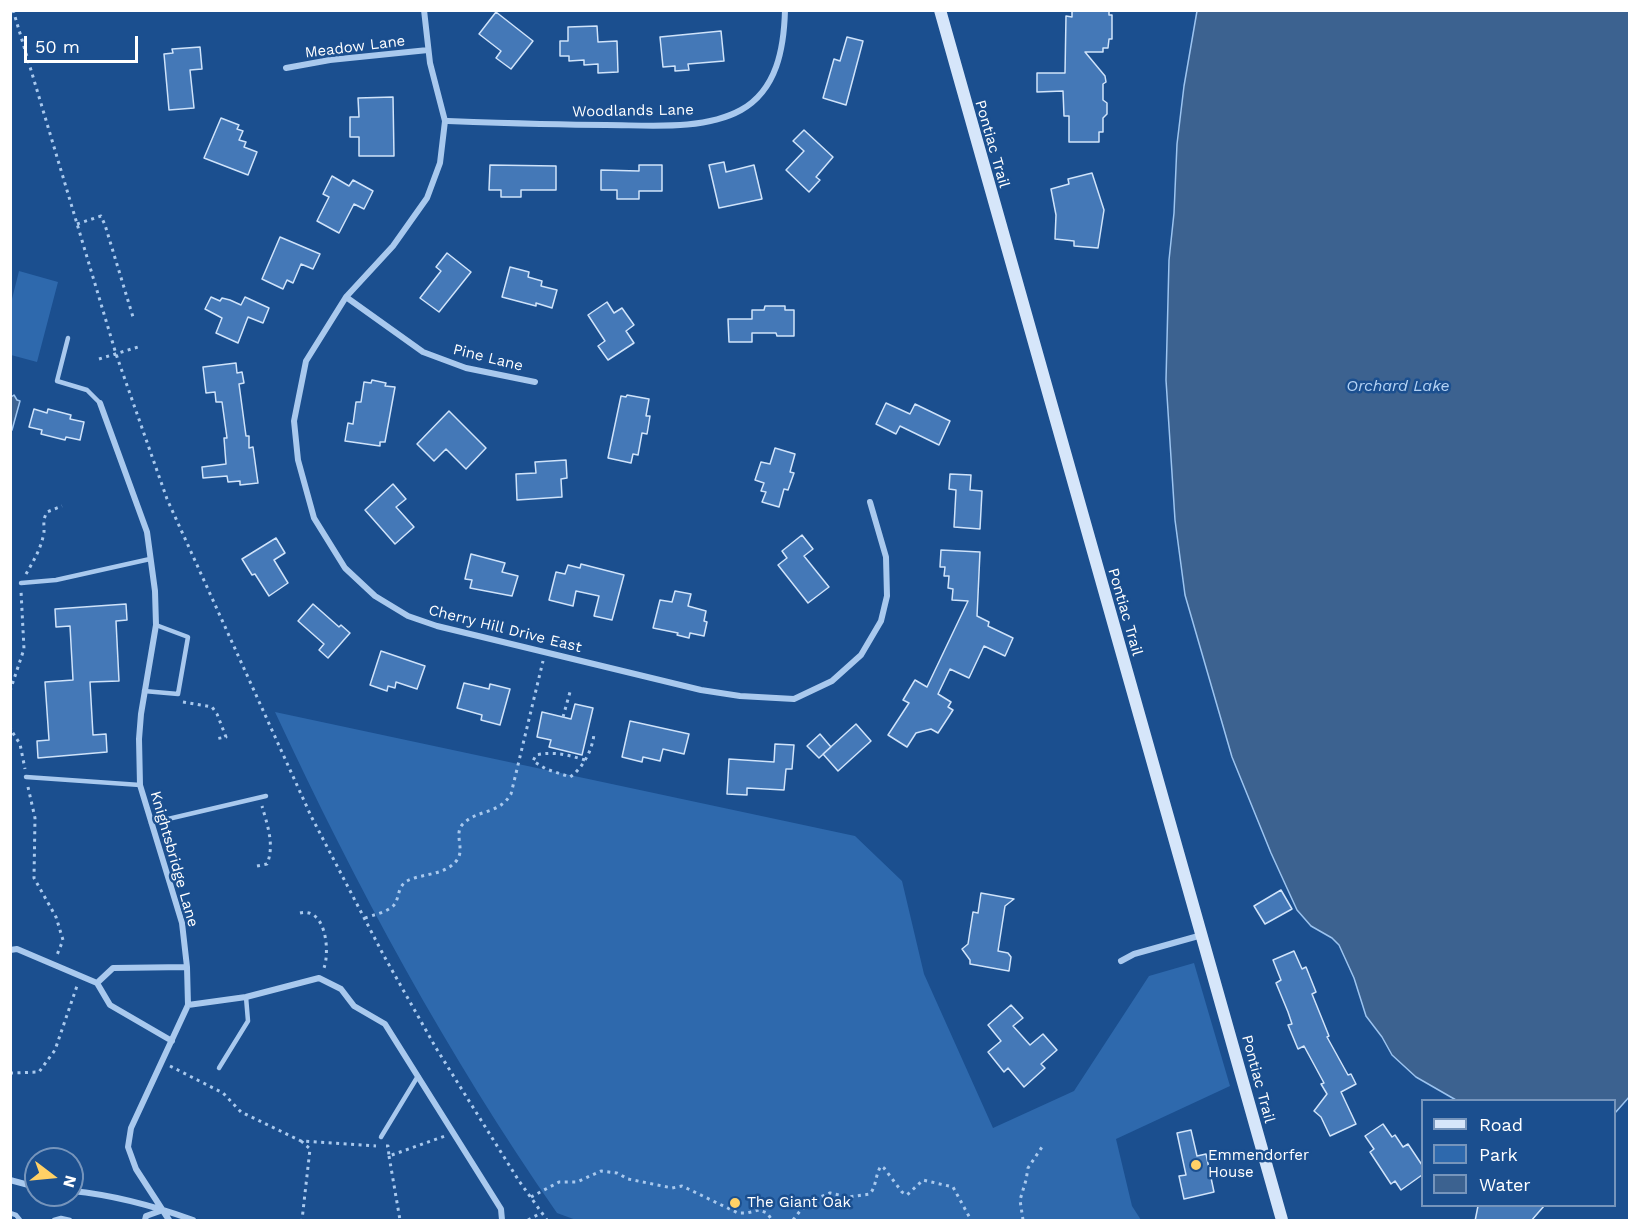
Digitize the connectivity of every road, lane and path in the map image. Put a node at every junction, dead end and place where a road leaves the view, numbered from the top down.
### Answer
1 (13, 10) edge
2 (424, 10) edge
3 (785, 10) edge
4 (940, 10) edge
5 (428, 50) junction
6 (286, 68) dead end
7 (445, 121) junction
8 (77, 224) junction
9 (346, 297) junction
10 (133, 317) dead end
11 (68, 338) dead end
12 (138, 347) dead end
13 (116, 354) junction
14 (99, 359) dead end
15 (535, 382) dead end
16 (100, 403) joint
17 (870, 502) dead end
18 (62, 506) dead end
19 (150, 559) junction
20 (21, 583) junction
21 (156, 625) junction
22 (545, 652) junction
23 (10, 691) edge
24 (144, 691) junction
25 (570, 692) dead end
26 (175, 701) dead end
27 (563, 717) dead end
28 (10, 726) edge
29 (594, 733) dead end
30 (215, 739) dead end
31 (585, 760) junction
32 (26, 777) junction
33 (140, 785) junction
34 (266, 796) dead end
35 (259, 798) junction
36 (151, 824) junction
37 (257, 866) dead end
38 (300, 913) dead end
39 (365, 918) junction
40 (1203, 935) junction
41 (10, 950) edge
42 (1121, 961) dead end
43 (53, 965) junction
44 (188, 967) junction
45 (80, 976) junction
46 (319, 978) junction
47 (97, 983) junction
48 (246, 997) junction
49 (188, 1005) junction
50 (172, 1041) junction
51 (163, 1062) junction
52 (219, 1068) dead end
53 (10, 1073) edge
54 (418, 1076) junction
55 (452, 1133) junction
56 (381, 1137) dead end
57 (301, 1141) junction
58 (1042, 1147) dead end
59 (389, 1156) junction
60 (84, 1192) edge
61 (531, 1197) junction
62 (164, 1209) junction
63 (10, 1213) edge
64 (541, 1213) junction
65 (20, 1221) edge
66 (54, 1221) edge
67 (70, 1221) edge
68 (145, 1221) edge
69 (169, 1221) edge
70 (193, 1221) edge
71 (302, 1221) edge
72 (400, 1221) edge
73 (502, 1221) edge
74 (528, 1221) edge
75 (547, 1221) edge
76 (772, 1221) edge
77 (793, 1221) edge
78 (971, 1221) edge
79 (1023, 1221) edge
80 (1282, 1221) edge

1 - 8 path
2 - 5 street, Cherry Hill Drive East
3 - 7 street, Woodlands Lane
4 - 40 main road, Pontiac Trail
5 - 6 street, Meadow Lane
5 - 7 street, Cherry Hill Drive East
7 - 9 street, Cherry Hill Drive East
8 - 10 path
8 - 13 path
9 - 15 street, Pine Lane
9 - 22 street, Cherry Hill Drive East
11 - 16 lane
12 - 13 path
13 - 14 path
13 - 39 path
16 - 19 street, Knightsbridge Lane
17 - 22 street, Cherry Hill Drive East
18 - 20 path
19 - 20 lane
19 - 21 street, Knightsbridge Lane
20 - 23 path
21 - 24 street, Knightsbridge Lane
21 - 24 lane
22 - 39 path
24 - 33 street, Knightsbridge Lane
25 - 27 path
26 - 30 path
28 - 32 path
29 - 31 path
31 - 31 path
32 - 33 lane
32 - 43 path
33 - 36 street, Knightsbridge Lane
34 - 35 lane
35 - 36 lane
35 - 37 path
36 - 44 street, Knightsbridge Lane
38 - 46 path
39 - 61 path
40 - 42 street
40 - 80 main road, Pontiac Trail
41 - 43 street
43 - 45 street
44 - 47 street
44 - 49 street, Knightsbridge Lane
45 - 47 street
45 - 53 path
46 - 48 street
46 - 54 street
47 - 50 street
48 - 49 street
48 - 52 lane
49 - 50 street, Knightsbridge Lane
50 - 51 street, Knightsbridge Lane
51 - 57 path
51 - 62 street, Knightsbridge Lane
54 - 55 street
54 - 56 lane
55 - 59 path
55 - 73 street
57 - 59 path
57 - 71 path
58 - 79 path
59 - 72 path
60 - 62 street
61 - 64 path
61 - 76 path
62 - 68 street
62 - 69 street, Knightsbridge Lane
62 - 70 street
63 - 65 lane
64 - 74 path
64 - 75 path
66 - 67 lane
77 - 78 path

